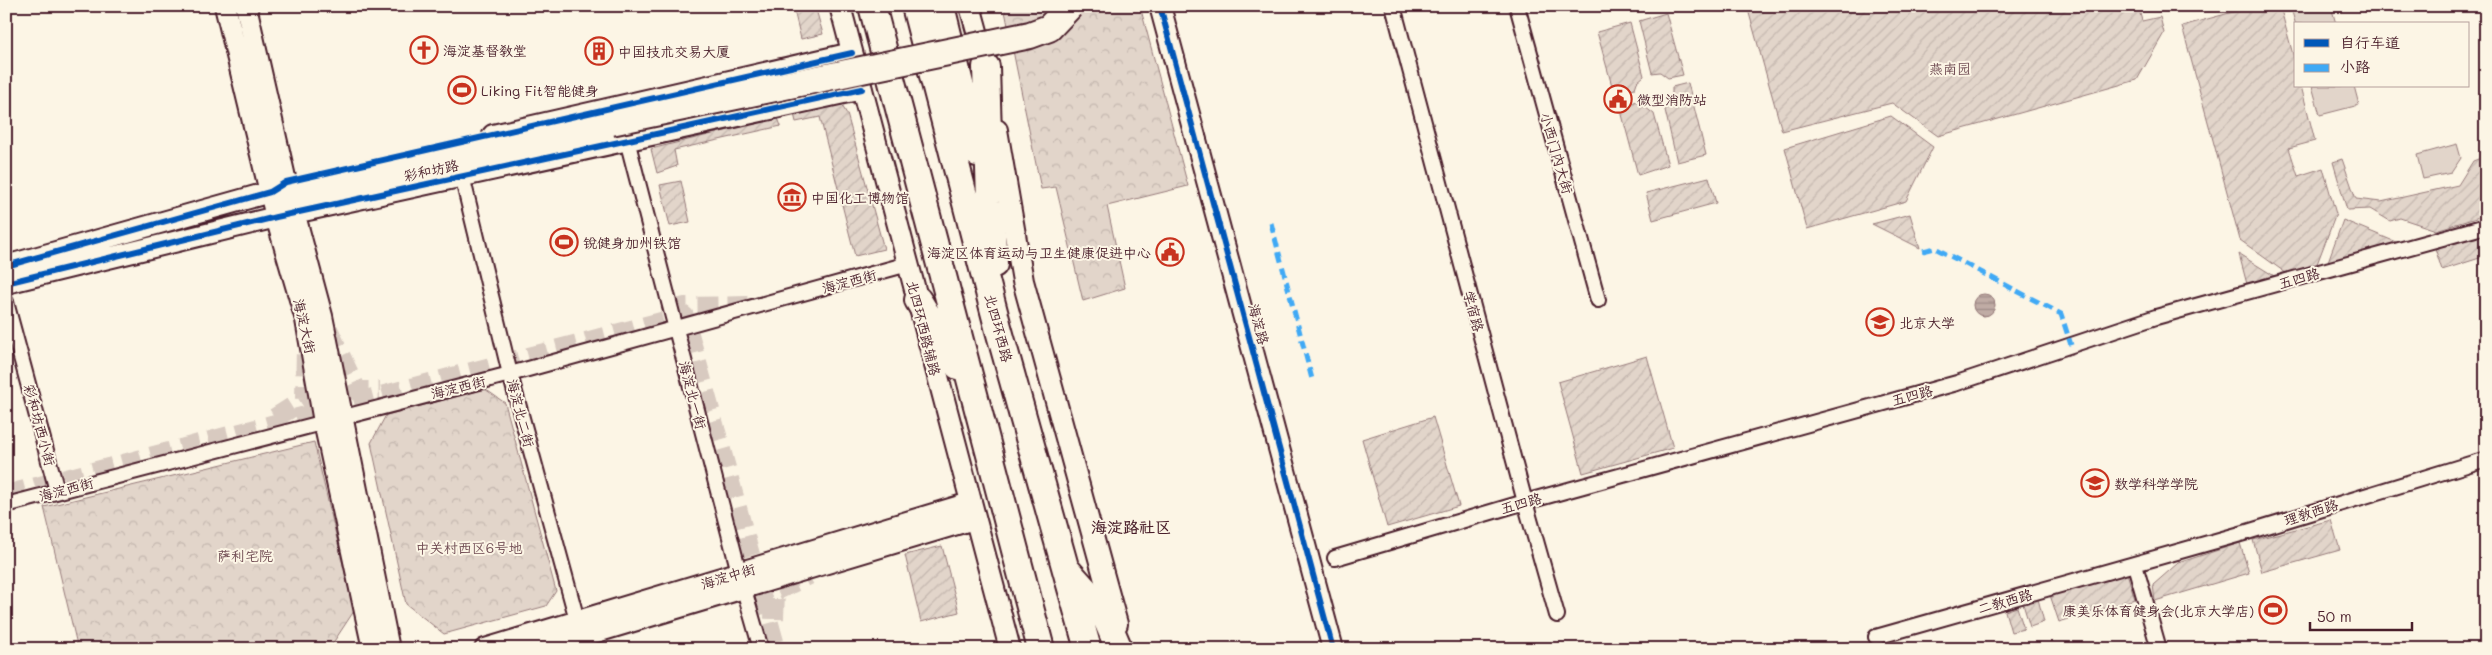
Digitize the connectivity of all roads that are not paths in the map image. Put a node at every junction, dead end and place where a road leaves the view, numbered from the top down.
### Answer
1 (225, 6) edge
2 (246, 6) edge
3 (840, 6) edge
4 (872, 6) edge
5 (915, 6) edge
6 (941, 6) edge
7 (970, 6) edge
8 (1070, 6) edge
9 (1160, 6) edge
10 (1393, 6) edge
11 (1517, 6) edge
12 (844, 55) junction
13 (986, 67) junction
14 (853, 90) junction
15 (619, 131) junction
16 (462, 176) junction
17 (283, 199) junction
18 (990, 202) junction
19 (2486, 226) edge
20 (908, 264) junction
21 (6, 266) edge
22 (6, 282) edge
23 (918, 300) junction
24 (1598, 300) dead end
25 (6, 302) edge
26 (998, 327) junction
27 (675, 329) junction
28 (510, 374) junction
29 (973, 390) junction
30 (333, 419) junction
31 (2486, 459) edge
32 (57, 491) junction
33 (1525, 502) junction
34 (6, 505) edge
35 (972, 511) junction
36 (1335, 558) dead end
37 (2135, 565) junction
38 (1018, 566) junction
39 (1066, 569) junction
40 (741, 580) junction
41 (1557, 614) dead end
42 (581, 635) edge
43 (1876, 637) dead end
44 (373, 649) edge
45 (389, 649) edge
46 (485, 649) edge
47 (540, 649) edge
48 (761, 649) edge
49 (1010, 649) edge
50 (1022, 649) edge
51 (1041, 649) edge
52 (1088, 649) edge
53 (1119, 649) edge
54 (1124, 649) edge
55 (1333, 649) edge
56 (2159, 649) edge

1 - 17 street, 海淀大街
2 - 17 street, 海淀大街
3 - 12 street, 北四环西路辅路
4 - 29 highway
5 - 26 highway, 北四环西路
6 - 18 highway
7 - 13 street
8 - 15 highway, bridge
9 - 55 street, 海淀路
10 - 33 street, 学宿路
11 - 24 street, 小西门内大街
12 - 14 street, 北四环西路辅路
12 - 17 street, 彩和坊路
13 - 18 highway
13 - 54 street
14 - 15 street, 彩和坊路
14 - 20 street, 北四环西路辅路
15 - 16 street, 彩和坊路
15 - 17 highway
15 - 27 street, 海淀北一街
16 - 17 street, 彩和坊路
16 - 28 street, 海淀北二街
17 - 21 street, 彩和坊路
17 - 22 street, 彩和坊路
17 - 30 street, 海淀大街
18 - 26 highway
19 - 33 street, 五四路
20 - 23 street, 北四环西路辅路
20 - 27 street, 海淀西街
23 - 29 highway
23 - 35 street, 北四环西路辅路
25 - 32 street, 彩和坊西小街
26 - 39 highway, 北四环西路
27 - 28 street, 海淀西街
27 - 40 street, 海淀北一街
28 - 30 street, 海淀西街
28 - 42 street, 海淀北二街
29 - 38 highway
30 - 32 street, 海淀西街
30 - 44 street, 海淀大街
30 - 45 street, 海淀大街
31 - 37 street, 理教西路
32 - 34 street, 海淀西街
33 - 36 street, 五四路
33 - 41 street, 学宿路
35 - 40 street, 海淀中街
35 - 49 street, 北四环西路辅路
37 - 43 street, 二教西路
37 - 56 street
38 - 50 highway
38 - 51 highway
39 - 52 highway, 北四环西路
39 - 53 highway
40 - 42 street, 海淀中街
40 - 48 street, 海淀北一街
42 - 46 street, 海淀中街
42 - 47 street, 海淀中街

